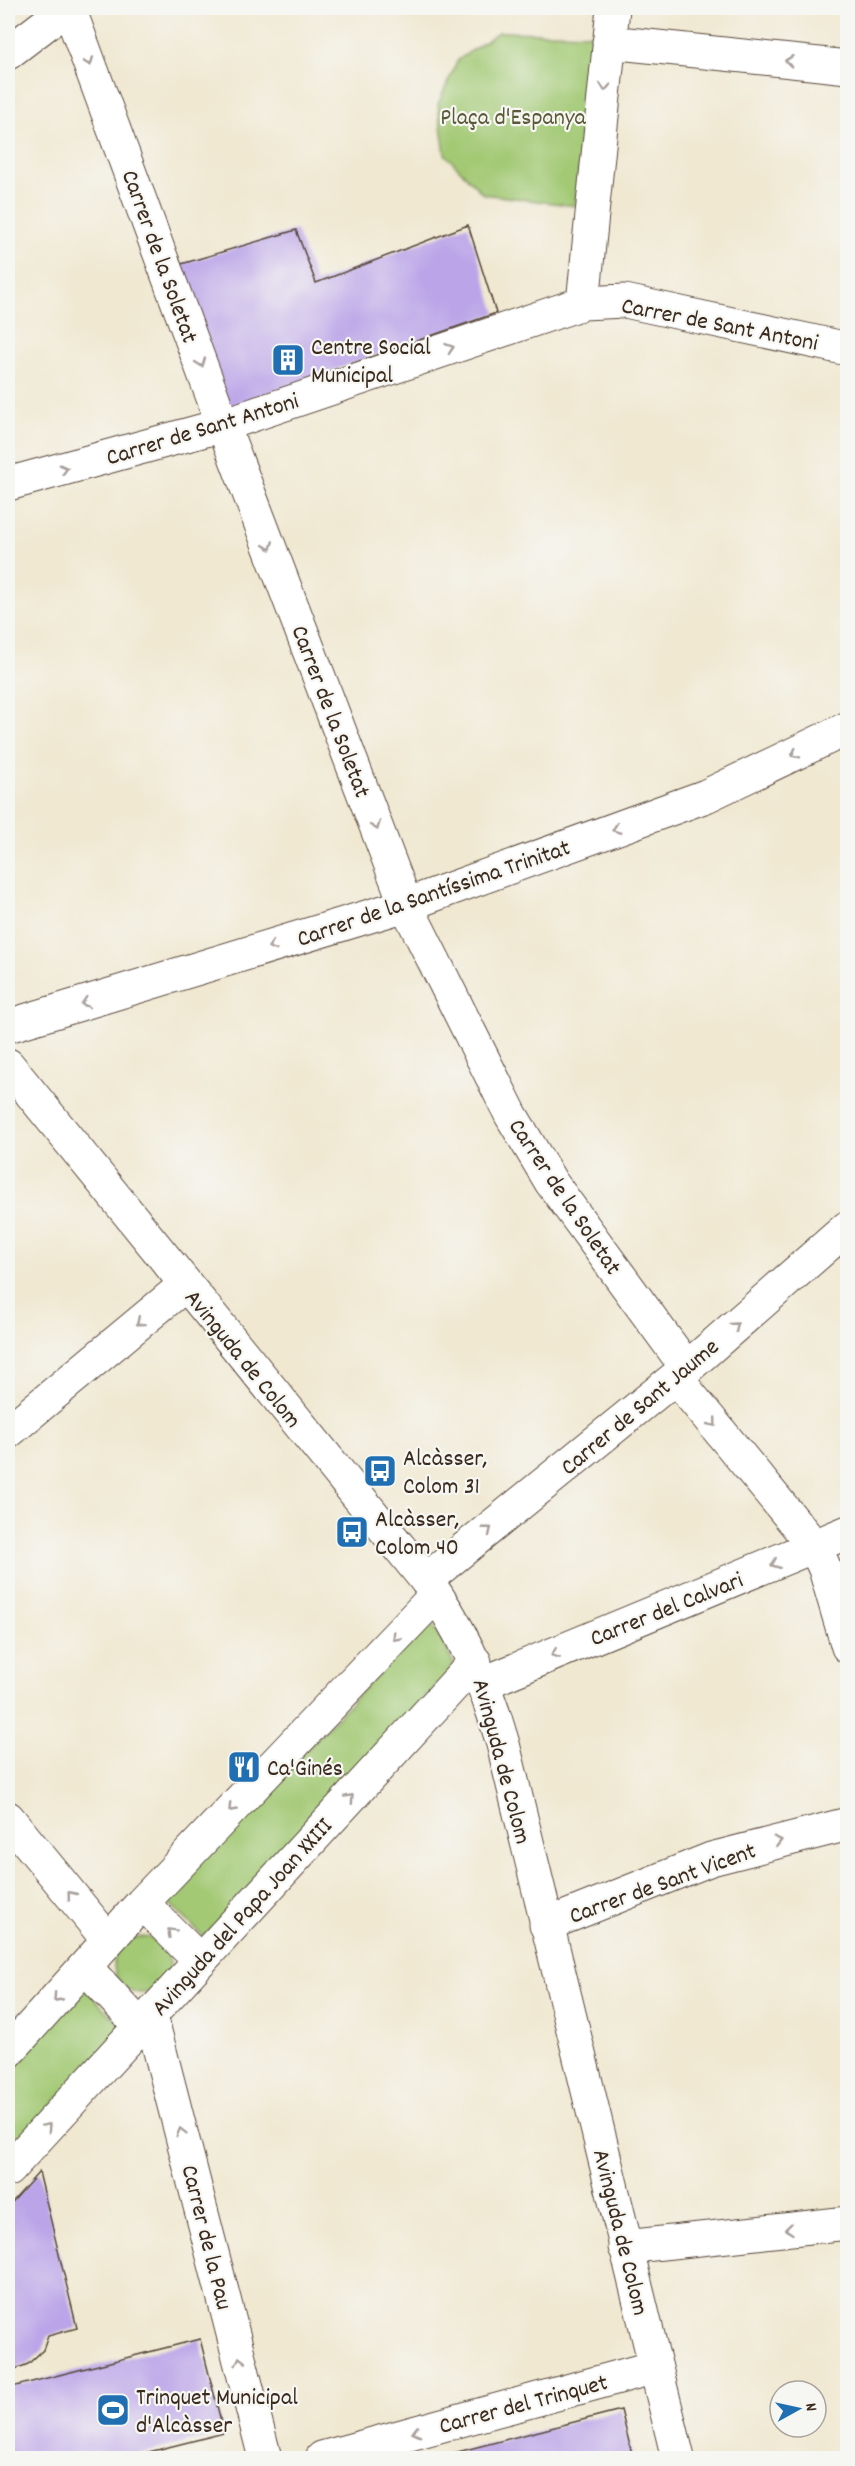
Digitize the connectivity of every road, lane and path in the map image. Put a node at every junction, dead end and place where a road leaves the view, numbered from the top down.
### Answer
1 (68, 8) edge
2 (613, 8) edge
3 (609, 42) junction
4 (8, 53) edge
5 (848, 67) edge
6 (583, 303) junction
7 (848, 349) edge
8 (223, 425) junction
9 (8, 484) edge
10 (848, 728) edge
11 (406, 905) junction
12 (8, 1026) edge
13 (8, 1065) edge
14 (848, 1227) edge
15 (185, 1285) junction
16 (682, 1373) junction
17 (8, 1432) edge
18 (848, 1532) edge
19 (814, 1547) junction
20 (431, 1587) junction
21 (848, 1647) edge
22 (479, 1673) junction
23 (8, 1818) edge
24 (848, 1824) edge
25 (142, 1903) junction
26 (546, 1925) junction
27 (108, 1940) junction
28 (199, 1960) junction
29 (85, 1967) junction
30 (146, 2021) junction
31 (8, 2052) edge
32 (8, 2170) edge
33 (848, 2223) edge
34 (625, 2247) junction
35 (655, 2367) junction
36 (265, 2458) edge
37 (322, 2458) edge
38 (678, 2458) edge

1 - 4 street
1 -> 8 street, Carrer de la Soletat
2 - 3 street
5 -> 3 street
3 -> 6 street
6 - 7 street, Carrer de Sant Antoni
8 -> 6 street, Carrer de Sant Antoni
9 -> 8 street, Carrer de Sant Antoni
8 -> 11 street, Carrer de la Soletat
10 -> 11 street, Carrer de la Santíssima Trinitat
11 -> 12 street, Carrer de la Santíssima Trinitat
11 - 16 street, Carrer de la Soletat
13 - 15 street, Avinguda de Colom
16 -> 14 street, Carrer de Sant Jaume
15 -> 17 street
15 - 20 street, Avinguda de Colom
16 -> 19 street, Carrer de la Soletat
20 -> 16 street, Carrer de Sant Jaume
18 - 19 street, Carrer del Calvari
19 - 21 street, Carrer de la Soletat
19 -> 22 street, Carrer del Calvari
20 - 22 street, Avinguda de Colom
20 -> 25 street
22 - 26 street, Avinguda de Colom
28 -> 22 street, Avinguda del Papa Joan XXIII
27 -> 23 street
26 -> 24 street, Carrer de Sant Vicent
25 - 27 street
28 -> 25 street
26 - 34 street, Avinguda de Colom
27 - 29 street
28 - 30 street, Avinguda del Papa Joan XXIII
29 - 30 street
29 -> 31 street
32 -> 30 street, Avinguda del Papa Joan XXIII
36 -> 30 street, Carrer de la Pau
33 -> 34 street
34 - 35 street, Avinguda de Colom
35 -> 37 street, Carrer del Trinquet
35 - 38 street, Avinguda de Colom

